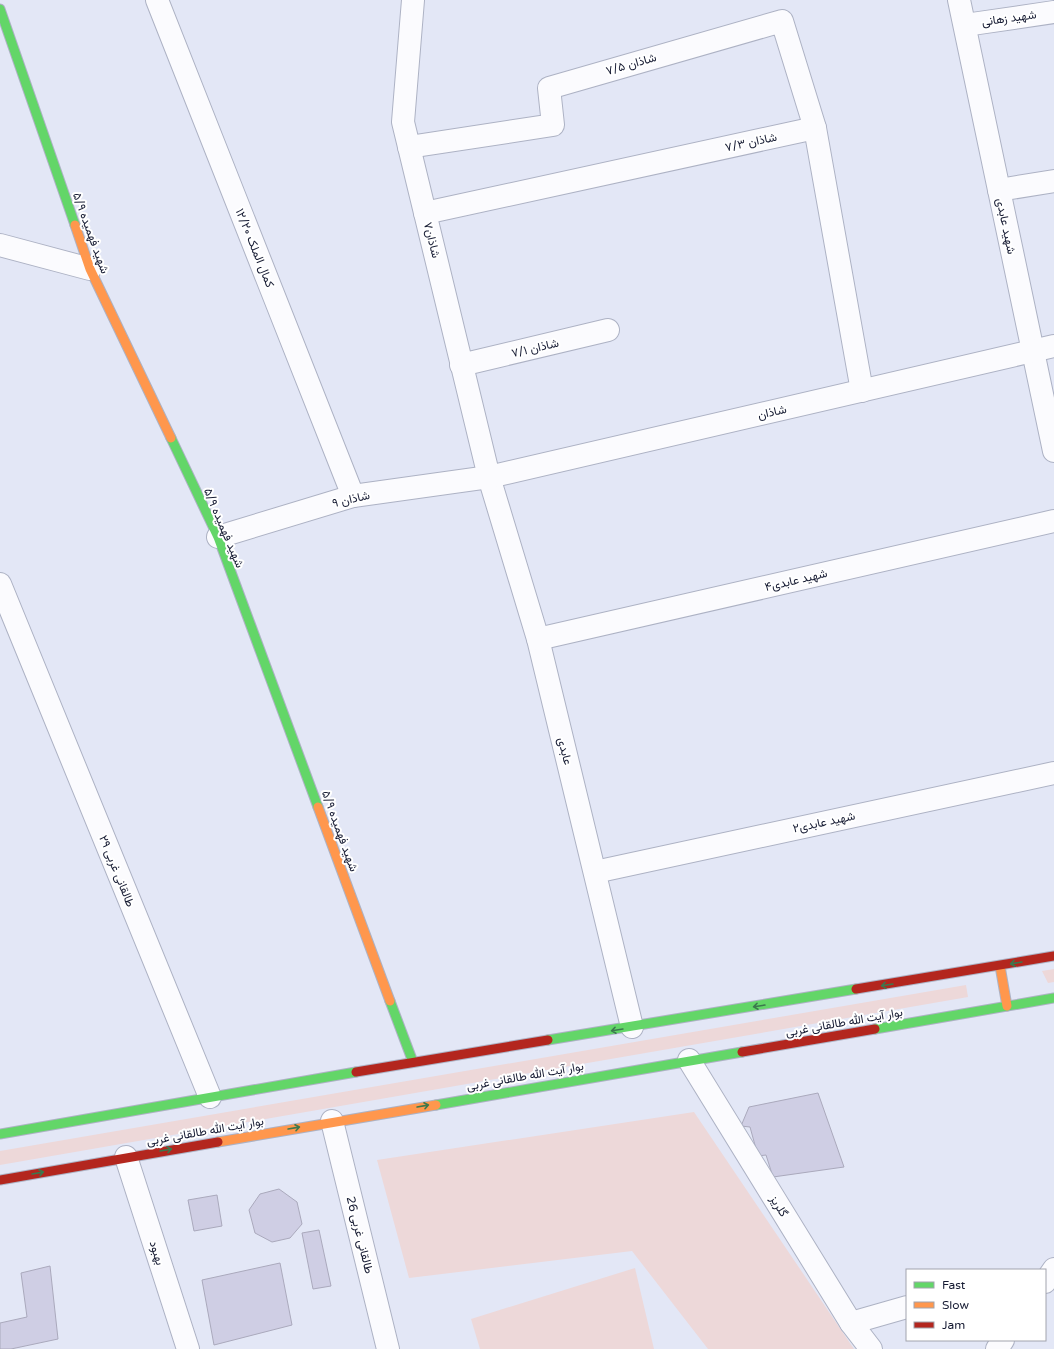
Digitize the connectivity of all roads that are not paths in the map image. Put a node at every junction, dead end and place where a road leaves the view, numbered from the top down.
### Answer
1 (157, 0) edge
2 (412, 0) edge
3 (958, 0) edge
4 (0, 9) edge
5 (1054, 12) edge
6 (965, 25) junction
7 (815, 128) junction
8 (409, 147) junction
9 (1054, 181) edge
10 (999, 190) junction
11 (425, 213) junction
12 (0, 245) edge
13 (90, 268) junction
14 (608, 330) dead end
15 (1054, 346) edge
16 (1032, 352) junction
17 (462, 365) junction
18 (862, 391) junction
19 (1054, 451) edge
20 (489, 477) junction
21 (353, 496) junction
22 (1054, 521) edge
23 (218, 537) junction
24 (0, 584) edge
25 (538, 639) junction
26 (1054, 773) edge
27 (595, 872) junction
28 (1054, 956) edge
29 (1000, 966) junction
30 (1054, 998) edge
31 (1007, 1006) junction
32 (632, 1027) junction
33 (689, 1060) junction
34 (413, 1062) junction
35 (210, 1097) junction
36 (332, 1121) junction
37 (0, 1134) edge
38 (126, 1157) junction
39 (0, 1180) edge
40 (1054, 1266) edge
41 (1044, 1269) edge
42 (1054, 1269) edge
43 (1046, 1281) edge
44 (906, 1307) edge
45 (851, 1323) junction
46 (188, 1349) edge
47 (388, 1349) edge
48 (871, 1349) edge

1 - 21 street, کمال الملک ۱۲/۲۰
2 - 8 street, شاذان۷
3 - 6 street, شهید عابدی
4 - 13 main road, شهید فهمیده ۵/۹
5 - 6 street, شهید زهانی
6 - 10 street, شهید عابدی
7 - 8 street, شاذان ۷/۵
7 - 11 street, شاذان ۷/۳
7 - 18 street
8 - 11 street, شاذان۷
9 - 10 street
10 - 16 street, شهید عابدی
11 - 17 street, شاذان۷
12 - 13 street
13 - 23 main road, شهید فهمیده ۵/۹
14 - 17 street, شاذان ۷/۱
15 - 16 street, شاذان
16 - 18 street, شاذان
16 - 19 street, شهید عابدی
17 - 20 street, شاذان۷
18 - 20 street, شاذان
20 - 21 street, شاذان ۹
20 - 25 street, عابدی
21 - 23 street, شاذان ۹
22 - 25 street, شهید عابدی۴
23 - 34 main road, شهید فهمیده ۵/۹
24 - 35 street, طالقانی غربی ۲۹
25 - 27 street, عابدی
26 - 27 street, شهید عابدی۲
27 - 32 street, عابدی
28 -> 29 main road
29 - 31 main road
29 -> 32 main road
30 - 31 main road, بوار آیت الله طالقانی غربی
31 - 33 main road, بوار آیت الله طالقانی غربی
32 -> 34 main road
36 -> 33 main road, بوار آیت الله طالقانی غربی
33 - 45 street, گلریز
34 - 35 main road
35 - 37 main road
38 -> 36 main road, بوار آیت الله طالقانی غربی
36 - 47 street, طالقانی غربی 26
39 -> 38 main road, بوار آیت الله طالقانی غربی
38 - 46 street, بهبود
40 - 41 street
42 - 43 street
44 - 45 street
45 - 48 street, گلریز

